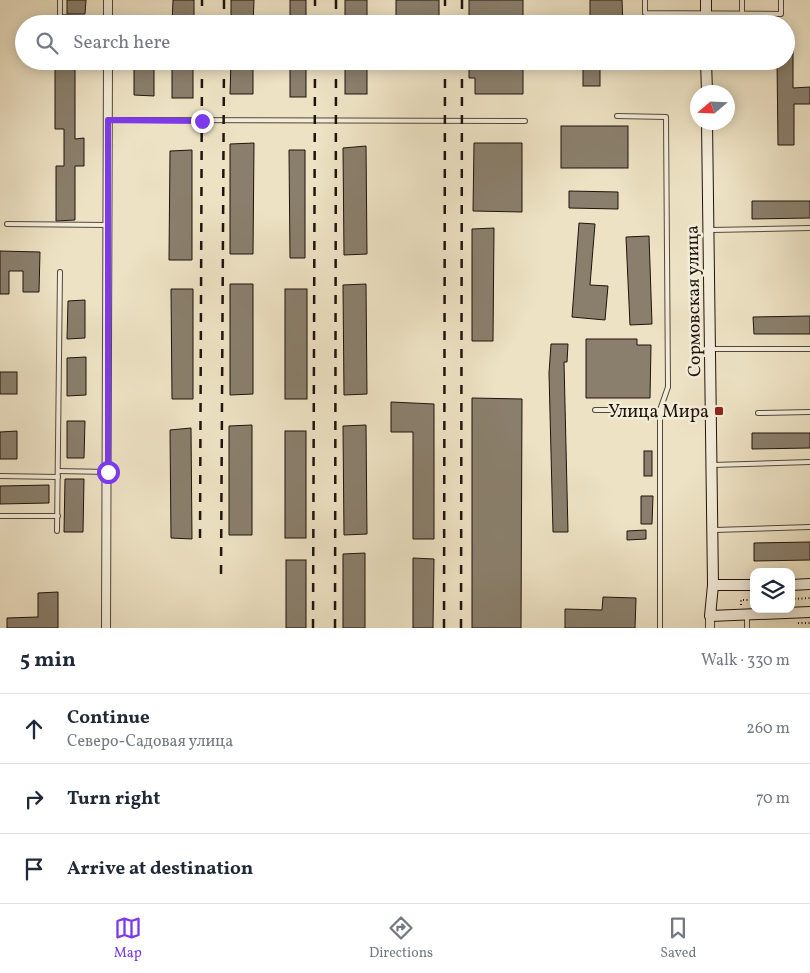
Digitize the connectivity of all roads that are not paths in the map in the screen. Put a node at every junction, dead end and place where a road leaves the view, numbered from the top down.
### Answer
1 (60, 0) edge
2 (108, 0) edge
3 (645, 0) edge
4 (706, 0) edge
5 (742, 0) edge
6 (781, 0) edge
7 (742, 14) junction
8 (60, 15) edge
9 (108, 15) edge
10 (665, 15) edge
11 (706, 15) edge
12 (735, 15) edge
13 (108, 70) edge
14 (706, 70) edge
15 (707, 85) edge
16 (617, 116) dead end
17 (108, 120) junction
18 (526, 121) dead end
19 (707, 130) edge
20 (7, 224) dead end
21 (107, 225) junction
22 (810, 228) edge
23 (708, 230) junction
24 (60, 272) dead end
25 (710, 349) junction
26 (810, 349) edge
27 (595, 410) dead end
28 (660, 410) junction
29 (810, 412) edge
30 (758, 413) dead end
31 (810, 462) edge
32 (711, 465) junction
33 (58, 471) junction
34 (108, 472) junction
35 (0, 476) edge
36 (58, 477) junction
37 (0, 516) edge
38 (58, 516) junction
39 (810, 527) edge
40 (712, 530) junction
41 (58, 531) dead end
42 (810, 584) edge
43 (713, 585) junction
44 (750, 585) edge
45 (795, 585) edge
46 (744, 612) junction
47 (810, 612) edge
48 (710, 616) junction
49 (106, 628) edge
50 (660, 628) edge
51 (710, 628) edge
52 (747, 628) edge

1 - 8 lane
2 - 9 street
3 - 10 lane
4 - 11 street
5 - 7 lane
6 - 7 lane
7 - 12 lane
13 - 17 street
14 - 15 street
16 - 28 lane
17 - 18 lane
17 - 21 street
19 - 23 street, Сормовская улица
20 - 21 lane
21 - 34 street
22 - 23 lane
23 - 25 street, Сормовская улица
24 - 33 lane
25 - 26 lane
25 - 32 street, Сормовская улица
27 - 28 lane
28 - 50 lane
29 - 30 lane
31 - 32 lane
32 - 40 street, Сормовская улица
33 - 34 lane
33 - 36 lane
34 - 49 street
35 - 36 lane
36 - 38 lane
37 - 38 lane
38 - 41 lane
39 - 40 lane
40 - 43 street, Сормовская улица
42 - 45 street
43 - 44 street
43 - 48 street, Сормовская улица
46 - 47 street
46 - 48 street
46 - 52 lane
48 - 51 street, Сормовская улица

